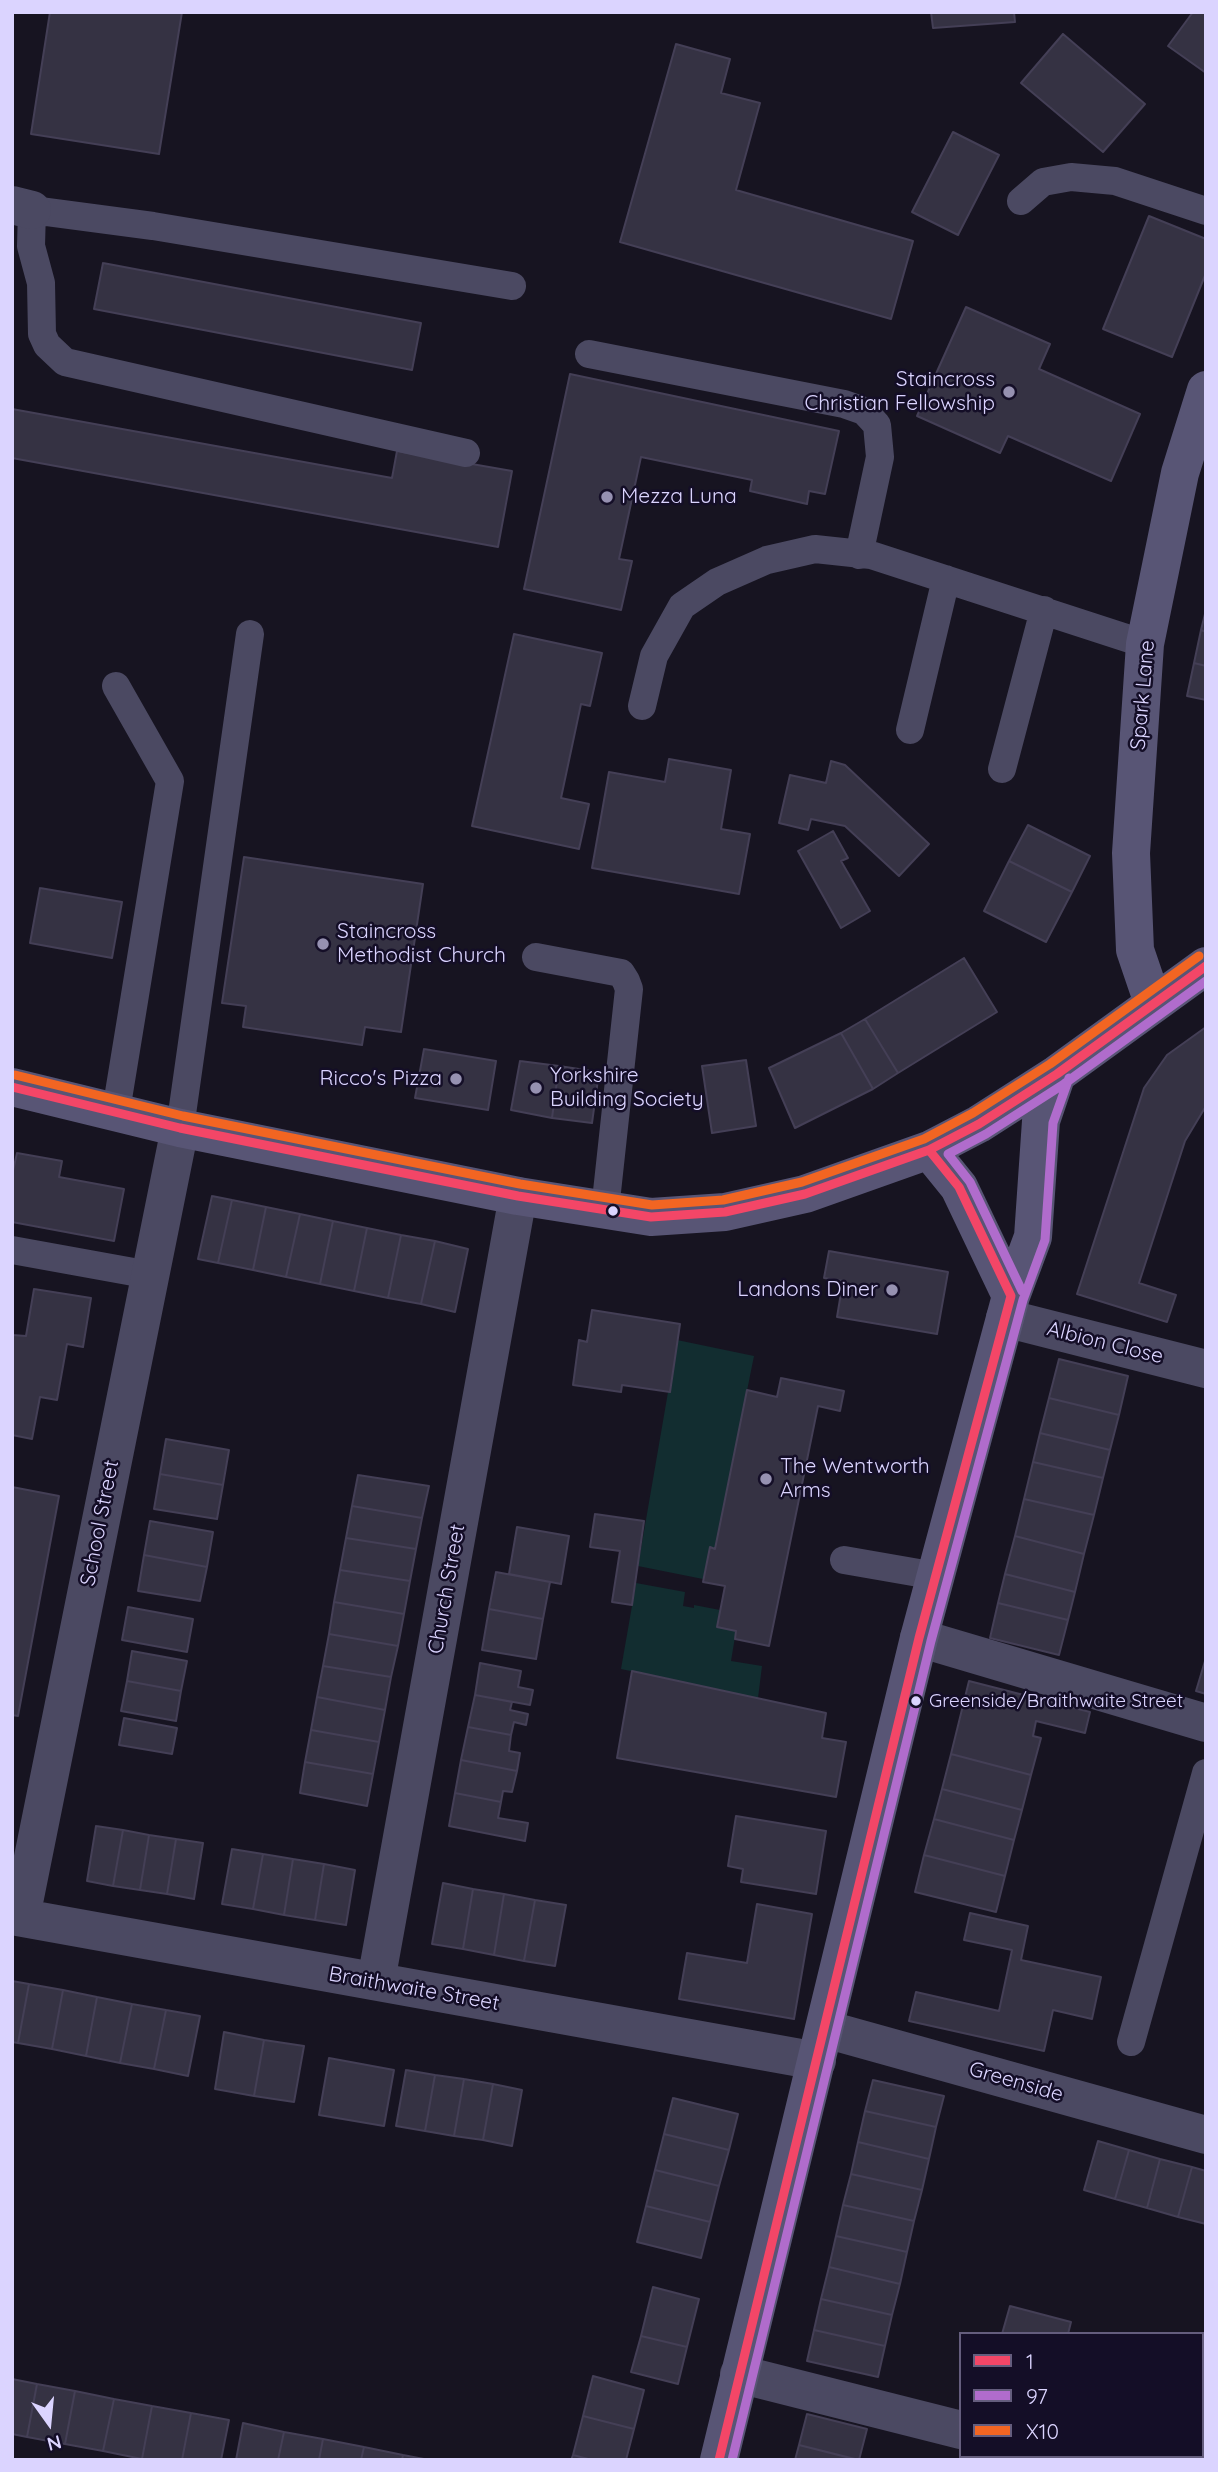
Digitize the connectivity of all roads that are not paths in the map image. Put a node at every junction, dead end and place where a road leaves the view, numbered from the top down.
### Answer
1 (1021, 201) dead end
2 (22, 208) edge
3 (1206, 211) edge
4 (512, 286) dead end
5 (589, 354) dead end
6 (1206, 390) edge
7 (466, 453) dead end
8 (859, 555) junction
9 (946, 579) junction
10 (1044, 610) junction
11 (250, 635) dead end
12 (1145, 645) junction
13 (116, 686) dead end
14 (642, 706) dead end
15 (910, 730) dead end
16 (1002, 769) dead end
17 (536, 957) dead end
18 (1206, 966) edge
19 (1153, 1003) junction
20 (1057, 1074) junction
21 (12, 1087) edge
22 (116, 1111) junction
23 (180, 1128) junction
24 (929, 1150) junction
25 (518, 1196) junction
26 (605, 1210) junction
27 (12, 1250) edge
28 (150, 1275) junction
29 (1008, 1307) junction
30 (1206, 1369) edge
31 (844, 1560) dead end
32 (936, 1576) junction
33 (919, 1638) junction
34 (1206, 1723) edge
35 (1206, 1773) edge
36 (16, 1917) edge
37 (376, 1982) junction
38 (1131, 2042) dead end
39 (821, 2045) junction
40 (1206, 2134) edge
41 (738, 2374) junction
42 (959, 2429) edge
43 (719, 2460) edge

1 - 3 lane
2 - 4 lane
2 - 7 lane
5 - 8 lane
6 - 12 main road, Spark Lane
8 - 9 lane
8 - 14 lane
9 - 10 lane
9 - 15 lane
10 - 12 lane
10 - 16 lane
11 - 23 lane
12 - 19 main road, Spark Lane
13 - 22 lane
17 - 26 lane
18 - 19 main road
19 - 20 main road
20 - 24 main road
20 - 29 main road
21 - 22 main road
22 - 23 main road
23 - 25 main road
23 - 28 street, School Street
24 - 26 main road
24 - 29 main road
25 - 26 main road
25 - 37 street, Church Street
27 - 28 lane
28 - 36 street, School Street
29 - 30 street, Albion Close
29 - 32 main road
31 - 32 lane
32 - 33 main road
33 - 34 street
33 - 39 main road
35 - 38 lane
36 - 37 street, Braithwaite Street
37 - 39 street, Braithwaite Street
39 - 40 street, Greenside
39 - 41 main road
41 - 42 street
41 - 43 main road

